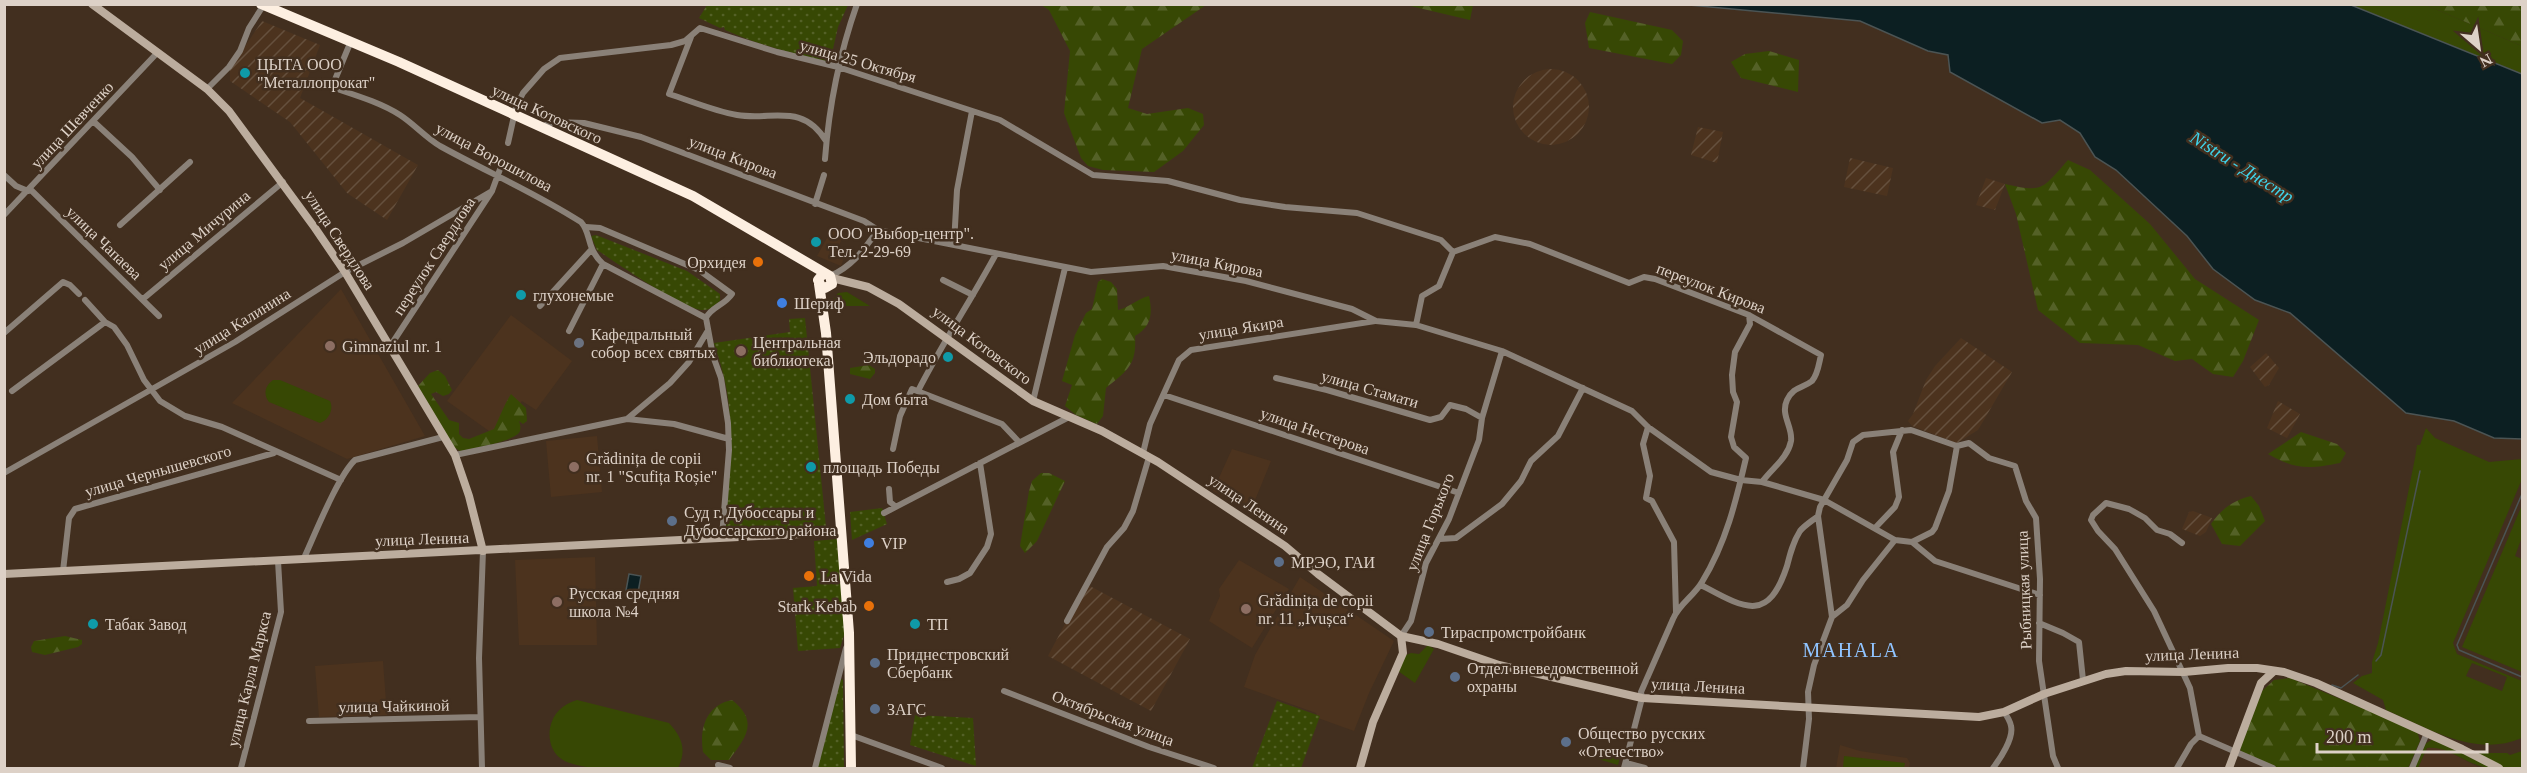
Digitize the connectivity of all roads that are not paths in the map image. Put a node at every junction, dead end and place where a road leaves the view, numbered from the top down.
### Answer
1 (92, 4) edge
2 (857, 4) edge
3 (262, 5) edge
4 (692, 36) junction
5 (351, 41) junction
6 (158, 52) junction
7 (838, 67) junction
8 (207, 89) junction
9 (972, 111) junction
10 (514, 116) junction
11 (93, 121) junction
12 (539, 128) junction
13 (826, 141) junction
14 (508, 143) dead end
15 (825, 159) dead end
16 (503, 161) dead end
17 (190, 162) dead end
18 (4, 175) edge
19 (824, 175) dead end
20 (498, 178) junction
21 (283, 182) junction
22 (29, 190) junction
23 (160, 190) junction
24 (492, 191) junction
25 (815, 204) junction
26 (4, 215) edge
27 (120, 225) dead end
28 (586, 227) junction
29 (878, 230) junction
30 (954, 244) junction
31 (591, 250) junction
32 (1453, 252) junction
33 (996, 254) junction
34 (603, 264) junction
35 (1065, 268) junction
36 (345, 272) junction
37 (943, 280) dead end
38 (827, 281) junction
39 (79, 294) dead end
40 (973, 296) junction
41 (143, 299) junction
42 (85, 300) dead end
43 (540, 306) dead end
44 (1749, 315) junction
45 (159, 316) dead end
46 (706, 318) junction
47 (1376, 321) junction
48 (105, 322) junction
49 (1416, 325) junction
50 (569, 331) dead end
51 (708, 331) junction
52 (4, 333) edge
53 (946, 337) junction
54 (389, 348) junction
55 (1502, 351) junction
56 (1276, 378) dead end
57 (1583, 388) junction
58 (12, 391) dead end
59 (151, 391) junction
60 (918, 391) junction
61 (1164, 395) junction
62 (1033, 401) junction
63 (1069, 417) junction
64 (1482, 418) junction
65 (627, 419) junction
66 (1648, 427) junction
67 (1902, 430) junction
68 (444, 437) junction
69 (729, 439) junction
70 (1019, 442) junction
71 (1957, 446) junction
72 (893, 449) dead end
73 (275, 452) junction
74 (455, 455) junction
75 (1146, 455) junction
76 (980, 463) junction
77 (4, 473) edge
78 (341, 480) junction
79 (1741, 480) junction
80 (1762, 482) junction
81 (889, 489) dead end
82 (1459, 493) junction
83 (1824, 500) junction
84 (895, 506) junction
85 (884, 513) dead end
86 (1818, 516) junction
87 (1875, 528) junction
88 (840, 532) junction
89 (722, 537) junction
90 (1440, 539) junction
91 (1895, 540) junction
92 (1912, 542) junction
93 (2182, 543) dead end
94 (483, 551) junction
95 (304, 558) junction
96 (278, 561) junction
97 (63, 571) junction
98 (4, 574) edge
99 (947, 582) dead end
100 (1701, 585) junction
101 (2040, 595) junction
102 (1676, 612) junction
103 (1832, 617) junction
104 (1067, 621) dead end
105 (2039, 623) junction
106 (849, 633) junction
107 (1401, 636) junction
108 (2274, 671) junction
109 (2184, 672) junction
110 (2083, 680) junction
111 (1004, 691) dead end
112 (2044, 694) junction
113 (1642, 698) junction
114 (1809, 707) junction
115 (2004, 712) junction
116 (480, 717) junction
117 (309, 721) dead end
118 (2427, 733) junction
119 (851, 735) junction
120 (2199, 736) junction
121 (2235, 752) junction
122 (718, 765) dead end
123 (1625, 766) edge
124 (242, 768) edge
125 (482, 768) edge
126 (730, 768) edge
127 (815, 768) edge
128 (851, 768) edge
129 (942, 768) edge
130 (1214, 768) edge
131 (1360, 768) edge
132 (1645, 768) edge
133 (1803, 768) edge
134 (1993, 768) edge
135 (2058, 768) edge
136 (2177, 768) edge
137 (2229, 768) edge
138 (2273, 768) edge
139 (2412, 768) edge
140 (2499, 768) edge

1 - 6 street, улица Свердлова
2 - 7 street
3 - 5 highway, улица Котовского
3 - 8 street
4 - 7 street, улица 25 Октября
4 - 10 street, улица 25 Октября
4 - 13 street
5 - 10 highway, улица Котовского
5 - 20 street, улица Ворошилова
6 - 8 street, улица Свердлова
6 - 11 street, улица Шевченко
7 - 9 street, улица 25 Октября
7 - 13 street
8 - 21 street, улица Свердлова
9 - 30 street
9 - 32 street, улица 25 Октября
10 - 12 highway, улица Котовского
10 - 14 street, улица 25 Октября
11 - 22 street, улица Шевченко
11 - 23 street
12 - 25 street, улица Кирова
12 - 38 highway, улица Котовского
13 - 15 street
16 - 20 street, переулок Свердлова
17 - 23 street
18 - 22 street, улица Чапаева
19 - 25 street
20 - 24 street, переулок Свердлова
20 - 28 street, улица Ворошилова
21 - 36 street, улица Свердлова
21 - 41 street, улица Мичурина
22 - 26 street, улица Шевченко
22 - 41 street, улица Чапаева
23 - 27 street
24 - 36 street, улица Калинина
24 - 54 street, переулок Свердлова
25 - 29 street, улица Кирова
28 - 31 street
28 - 46 street, улица Ворошилова
29 - 30 street, улица Кирова
29 - 38 street
30 - 33 street, улица Кирова
31 - 34 street
31 - 43 street
32 - 44 street, переулок Кирова
32 - 49 street
33 - 35 street, улица Кирова
33 - 40 street
34 - 46 street
34 - 50 street
35 - 47 street, улица Кирова
35 - 62 street
36 - 54 street, улица Свердлова
36 - 59 street, улица Калинина
37 - 40 street
38 - 53 street, улица Котовского
38 - 88 highway
39 - 52 street
40 - 53 street
41 - 45 street, улица Чапаева
42 - 48 street, улица Чернышевского
44 - 79 street
44 - 80 street, переулок Кирова
46 - 51 street
47 - 49 street, улица Кирова
47 - 61 street, улица Якира
48 - 58 street
48 - 59 street, улица Чернышевского
49 - 55 street, улица Кирова
51 - 65 street
51 - 69 street
53 - 60 street
53 - 62 street, улица Котовского
54 - 68 street, улица Свердлова
55 - 57 street, улица Кирова
55 - 64 street, улица Горького
56 - 64 street, улица Стамати
57 - 66 street, улица Кирова
57 - 90 street
59 - 73 street, улица Чернышевского
59 - 77 street, улица Калинина
60 - 70 street
60 - 72 street
61 - 75 street, улица Якира
61 - 82 street, улица Нестерова
62 - 63 street, улица Котовского
63 - 70 street
63 - 75 street, улица Ленина
64 - 82 street, улица Горького
65 - 69 street
65 - 74 street
66 - 79 street, улица Кирова
66 - 102 street
67 - 71 street
67 - 83 street
67 - 87 street
68 - 74 street, улица Свердлова
68 - 78 street
69 - 89 street
70 - 76 street
71 - 92 street
71 - 101 street, Рыбницкая улица
73 - 78 street, улица Чернышевского
73 - 97 street, улица Чернышевского
74 - 94 street, улица Свердлова
75 - 104 street, улица Якира
75 - 107 street, улица Ленина
76 - 84 street
76 - 99 street
78 - 95 street
79 - 80 street, улица Кирова
79 - 100 street
80 - 83 street, улица Кирова
81 - 84 street
82 - 90 street, улица Горького
83 - 86 street
83 - 87 street, улица Кирова
84 - 85 street
86 - 100 street
86 - 103 street
87 - 91 street, улица Кирова
88 - 89 street, улица Ленина
88 - 106 highway
89 - 94 street, улица Ленина
90 - 107 street, улица Горького
91 - 92 street
91 - 103 street
92 - 101 street
93 - 109 street
94 - 95 street, улица Ленина
94 - 116 street
95 - 96 street, улица Ленина
96 - 97 street, улица Ленина
96 - 124 street, улица Карла Маркса
97 - 98 street, улица Ленина
100 - 102 street
101 - 105 street, Рыбницкая улица
102 - 113 street
103 - 114 street
105 - 110 street
105 - 112 street, Рыбницкая улица
106 - 119 highway
106 - 127 street
107 - 113 street, улица Ленина
107 - 131 street, улица Горького
108 - 109 street, улица Ленина
108 - 118 street, улица Ленина
108 - 121 street
109 - 110 street, улица Ленина
109 - 120 street
110 - 112 street, улица Ленина
111 - 130 street, Октябрьская улица
112 - 115 street, улица Ленина
112 - 135 street, Рыбницкая улица
113 - 114 street, улица Ленина
113 - 123 street
114 - 115 street, улица Ленина
114 - 133 street
115 - 134 street
116 - 117 street, улица Чайкиной
116 - 125 street
118 - 139 street
118 - 140 street, улица Ленина
119 - 128 highway
119 - 129 street
120 - 121 street
120 - 136 street
121 - 137 street
121 - 138 street
122 - 126 street
123 - 132 street

